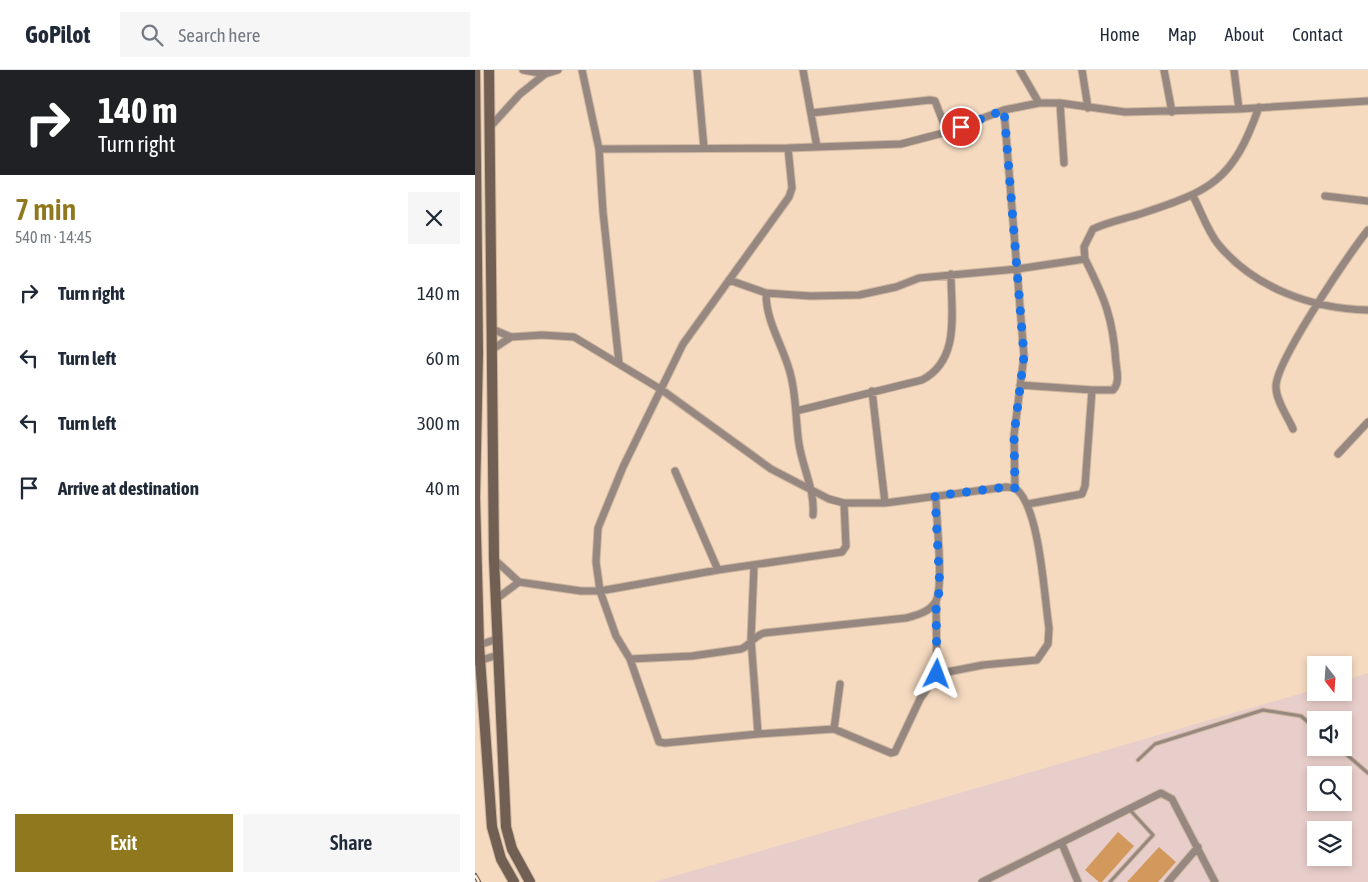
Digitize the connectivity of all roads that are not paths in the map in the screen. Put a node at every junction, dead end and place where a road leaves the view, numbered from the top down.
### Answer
1 (475, 70) edge
2 (489, 70) edge
3 (523, 70) edge
4 (558, 70) edge
5 (582, 70) edge
6 (697, 70) edge
7 (803, 70) edge
8 (1020, 70) edge
9 (1082, 70) edge
10 (1164, 70) edge
11 (1234, 70) edge
12 (545, 74) junction
13 (1368, 101) edge
14 (1039, 103) junction
15 (1059, 103) junction
16 (1259, 107) junction
17 (1088, 108) junction
18 (1239, 108) junction
19 (1004, 110) junction
20 (1172, 112) junction
21 (811, 113) junction
22 (490, 127) junction
23 (947, 132) junction
24 (817, 147) junction
25 (704, 148) junction
26 (789, 148) junction
27 (599, 149) junction
28 (1064, 163) dead end
29 (492, 194) junction
30 (478, 195) junction
31 (1193, 196) junction
32 (1325, 196) dead end
33 (1368, 201) edge
34 (1368, 230) edge
35 (476, 246) edge
36 (1085, 259) junction
37 (1017, 269) junction
38 (951, 274) junction
39 (729, 280) junction
40 (766, 293) junction
41 (1317, 304) junction
42 (1368, 310) edge
43 (492, 329) junction
44 (511, 337) junction
45 (493, 349) junction
46 (477, 353) edge
47 (619, 363) junction
48 (492, 380) junction
49 (477, 381) junction
50 (1020, 385) junction
51 (661, 390) junction
52 (1092, 390) junction
53 (872, 391) junction
54 (797, 411) junction
55 (1368, 422) edge
56 (1293, 429) dead end
57 (1338, 454) dead end
58 (675, 471) dead end
59 (1015, 488) junction
60 (812, 490) junction
61 (935, 496) junction
62 (844, 503) junction
63 (885, 503) junction
64 (1028, 504) junction
65 (813, 515) dead end
66 (494, 558) junction
67 (755, 566) junction
68 (718, 570) junction
69 (519, 582) junction
70 (600, 591) junction
71 (495, 600) junction
72 (936, 601) junction
73 (497, 639) junction
74 (751, 639) junction
75 (477, 646) edge
76 (497, 655) junction
77 (630, 659) junction
78 (478, 661) edge
79 (937, 674) junction
80 (475, 683) edge
81 (840, 684) dead end
82 (483, 697) junction
83 (1307, 721) edge
84 (834, 729) junction
85 (758, 734) junction
86 (1349, 756) edge
87 (1138, 760) dead end
88 (1368, 772) edge
89 (1130, 810) junction
90 (1062, 844) junction
91 (1198, 847) junction
92 (514, 882) edge
93 (530, 882) edge
94 (982, 882) edge
95 (1078, 882) edge
96 (1110, 882) edge
97 (1168, 882) edge
98 (1215, 882) edge

1 - 30 main road
2 - 22 main road
3 - 12 street
4 - 12 street
5 - 27 street
6 - 25 street
7 - 21 street
8 - 14 street
9 - 17 street
10 - 20 street
11 - 18 street
12 - 22 street
13 - 16 street
14 - 15 street
14 - 19 street
15 - 17 street
15 - 28 street
16 - 18 street
16 - 31 street
17 - 20 street
18 - 20 street
19 - 23 street
19 - 37 street
21 - 23 street
21 - 24 street
22 - 29 main road
23 - 24 street
24 - 26 street
25 - 26 street
25 - 27 street
26 - 39 street
27 - 47 street
29 - 30 main road
29 - 43 main road
30 - 35 main road
31 - 36 street
31 - 41 street
32 - 33 street
34 - 41 street
35 - 46 main road
36 - 37 street
36 - 52 street
37 - 38 street
37 - 50 street
38 - 40 street
38 - 53 street
39 - 40 street
39 - 51 street
40 - 54 street
41 - 42 street
41 - 56 street
43 - 44 street
43 - 45 main road
44 - 45 street
44 - 47 street
45 - 48 main road
46 - 49 main road
47 - 51 street
48 - 49 main road
48 - 66 main road
49 - 75 main road
50 - 52 street
50 - 59 street
51 - 60 street
51 - 70 street
52 - 64 street
53 - 54 street
53 - 63 street
54 - 60 street
55 - 57 street
58 - 68 street
59 - 61 street
59 - 64 street
60 - 62 street
60 - 65 street
61 - 63 street
61 - 72 street
62 - 63 street
62 - 67 street
64 - 79 street
66 - 69 street
66 - 71 main road
67 - 68 street
67 - 74 street
68 - 70 street
69 - 70 street
69 - 71 street
70 - 77 street
71 - 73 main road
72 - 74 street
72 - 79 street
73 - 75 street
73 - 76 main road
74 - 77 street
74 - 85 street
75 - 78 main road
76 - 78 street
76 - 93 main road
77 - 85 street
78 - 82 main road
79 - 84 street
80 - 82 main road
81 - 84 street
82 - 92 main road
83 - 87 lane
84 - 85 street
86 - 88 lane
89 - 90 street
89 - 91 street
89 - 96 lane
90 - 94 street
90 - 95 street
91 - 97 street
91 - 98 street

